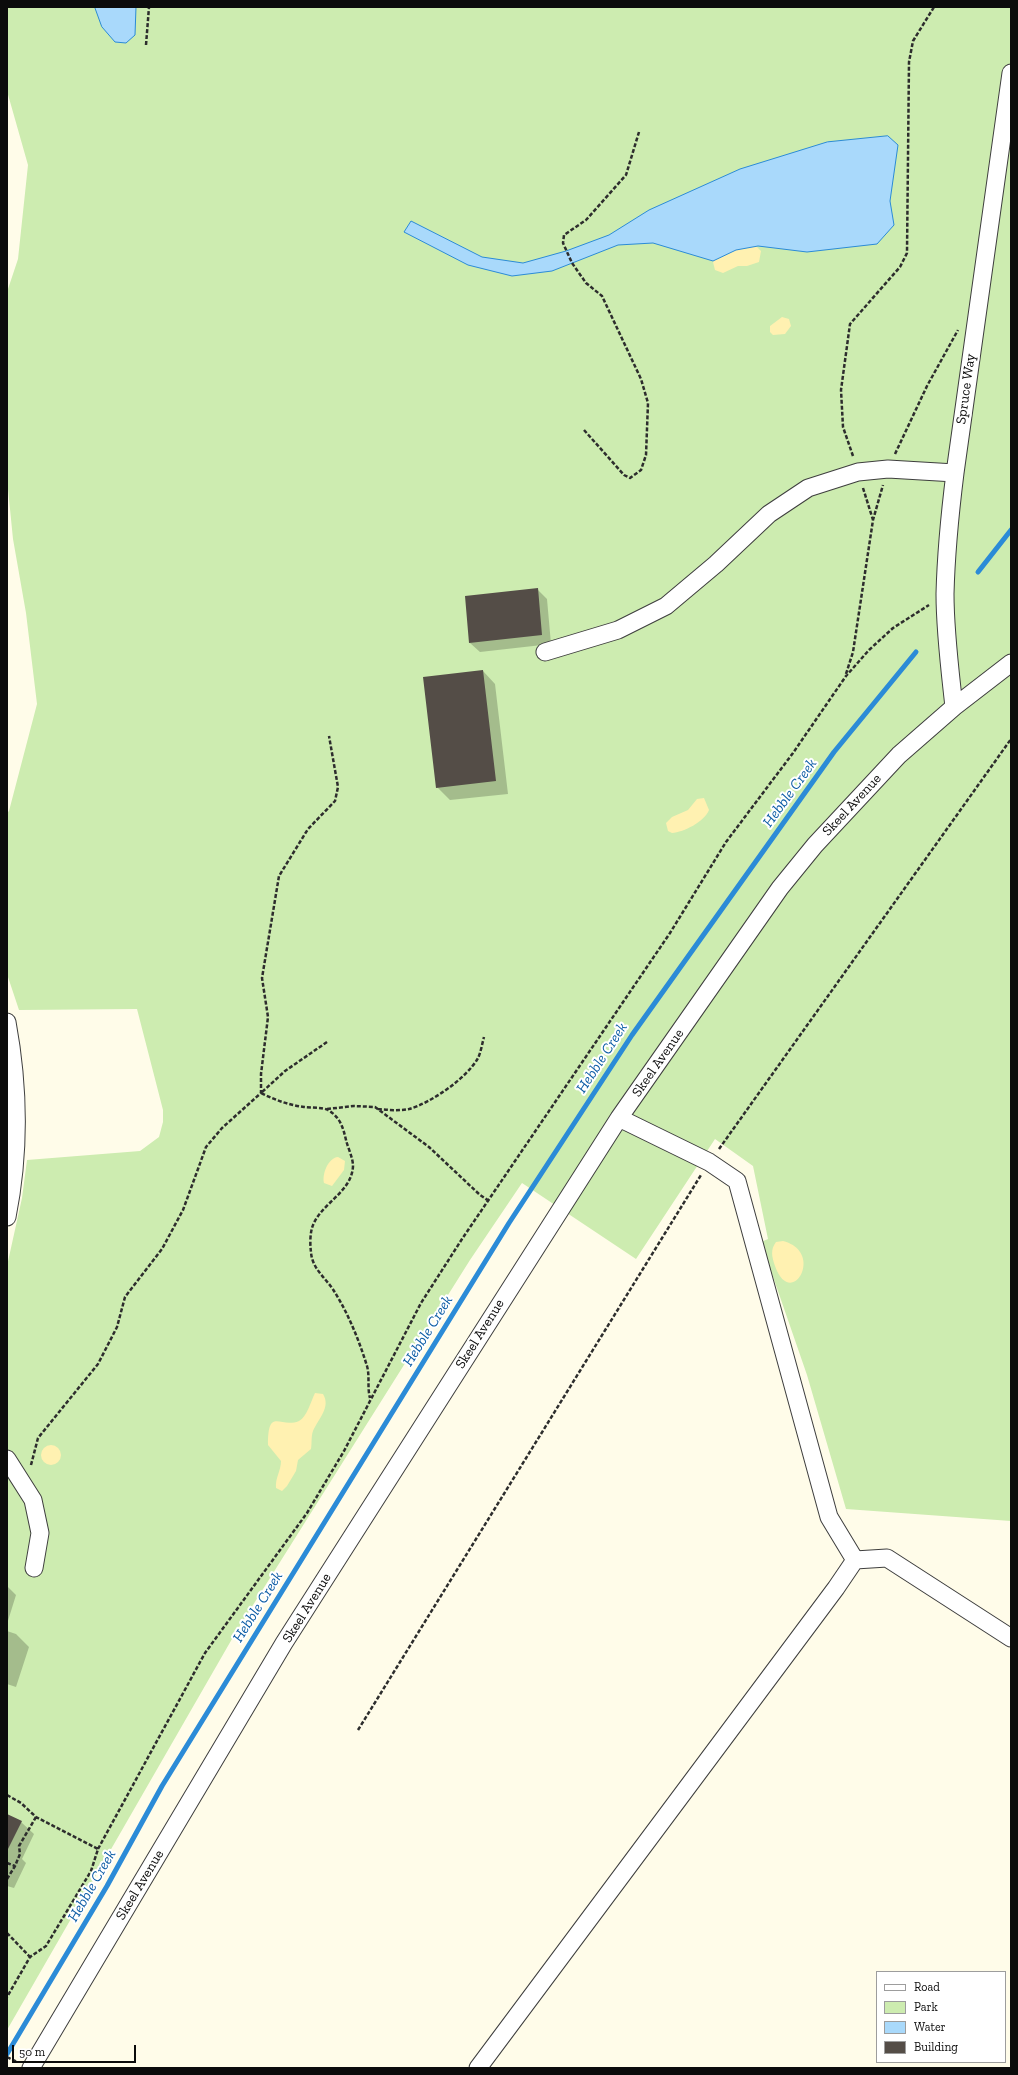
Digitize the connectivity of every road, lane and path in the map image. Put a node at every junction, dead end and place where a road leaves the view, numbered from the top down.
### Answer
1 (149, 7) edge
2 (934, 7) edge
3 (146, 45) dead end
4 (1011, 73) edge
5 (1009, 99) edge
6 (639, 132) dead end
7 (584, 430) dead end
8 (858, 472) junction
9 (954, 473) junction
10 (873, 520) dead end
11 (945, 596) junction
12 (545, 652) dead end
13 (1011, 663) edge
14 (954, 707) junction
15 (329, 736) dead end
16 (1011, 739) edge
17 (7, 1022) edge
18 (484, 1037) dead end
19 (327, 1042) dead end
20 (261, 1093) junction
21 (327, 1109) junction
22 (378, 1109) junction
23 (619, 1118) junction
24 (709, 1162) junction
25 (489, 1201) junction
26 (7, 1217) edge
27 (370, 1399) junction
28 (7, 1460) edge
29 (33, 1472) dead end
30 (855, 1560) junction
31 (34, 1568) dead end
32 (1011, 1638) edge
33 (358, 1730) dead end
34 (7, 1795) edge
35 (36, 1817) junction
36 (98, 1849) junction
37 (7, 1863) edge
38 (15, 1866) junction
39 (7, 1879) edge
40 (7, 1933) edge
41 (30, 1957) junction
42 (7, 1997) edge
43 (7, 2057) edge
44 (13, 2060) dead end
45 (31, 2068) edge
46 (478, 2068) edge

1 - 3 path
2 - 8 path
4 - 5 street, Spruce Way
5 - 9 street, Spruce Way
6 - 7 path
8 - 9 street
8 - 10 path
8 - 12 street
9 - 11 street, Spruce Way
11 - 14 street, Spruce Way
11 - 25 path
13 - 14 street, Skeel Avenue
14 - 23 street, Skeel Avenue
15 - 20 path
16 - 24 path
17 - 26 street
18 - 22 path
19 - 20 path
20 - 21 path
20 - 29 path
21 - 22 path
21 - 27 path
22 - 25 path
23 - 24 street
23 - 45 street, Skeel Avenue
24 - 30 street
24 - 33 path
25 - 27 path
27 - 36 path
28 - 31 street
30 - 32 street
30 - 46 street
34 - 35 path
35 - 36 path
35 - 38 path
36 - 41 path
37 - 38 path
38 - 39 path
40 - 41 path
41 - 42 path
43 - 44 path

